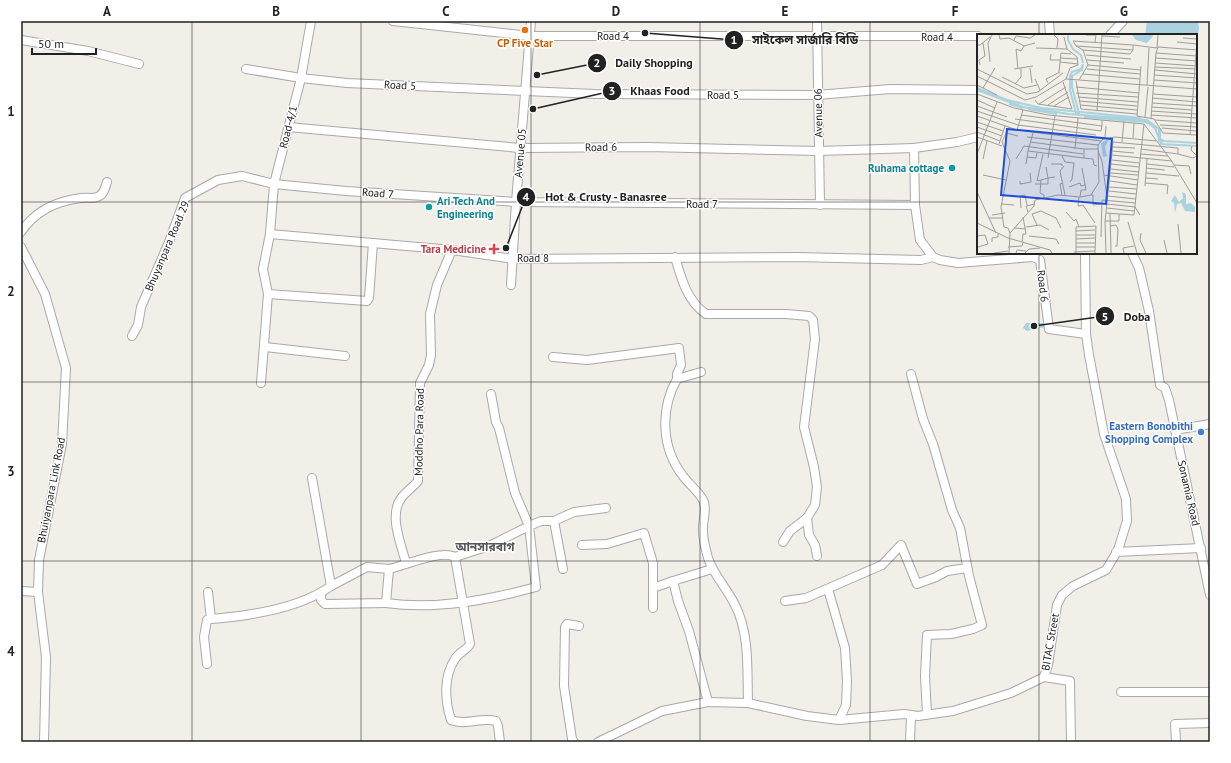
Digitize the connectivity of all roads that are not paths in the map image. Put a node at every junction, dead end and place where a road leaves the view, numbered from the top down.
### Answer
1 (311, 21) edge
2 (392, 21) edge
3 (531, 21) edge
4 (817, 21) edge
5 (1049, 21) edge
6 (1123, 21) edge
7 (1050, 34) edge
8 (1111, 34) edge
9 (530, 36) junction
10 (977, 36) edge
11 (817, 37) junction
12 (21, 40) edge
13 (139, 64) dead end
14 (246, 69) dead end
15 (301, 78) junction
16 (977, 90) edge
17 (526, 91) junction
18 (817, 95) junction
19 (288, 127) junction
20 (977, 137) edge
21 (520, 148) junction
22 (914, 148) junction
23 (819, 151) junction
24 (106, 182) dead end
25 (274, 184) junction
26 (516, 202) junction
27 (820, 204) junction
28 (915, 205) junction
29 (21, 232) edge
30 (272, 235) junction
31 (373, 244) junction
32 (21, 247) edge
33 (452, 250) junction
34 (1085, 254) edge
35 (1132, 254) edge
36 (674, 257) junction
37 (933, 257) junction
38 (513, 258) junction
39 (511, 285) dead end
40 (268, 294) junction
41 (1086, 334) junction
42 (132, 336) dead end
43 (265, 347) junction
44 (345, 356) dead end
45 (553, 357) dead end
46 (701, 372) dead end
47 (910, 374) dead end
48 (677, 379) junction
49 (261, 383) dead end
50 (491, 394) dead end
51 (1210, 424) edge
52 (1175, 430) junction
53 (312, 478) dead end
54 (606, 508) dead end
55 (807, 518) junction
56 (554, 521) junction
57 (529, 526) junction
58 (783, 542) dead end
59 (582, 545) dead end
60 (1201, 548) junction
61 (1116, 552) junction
62 (817, 556) dead end
63 (455, 557) junction
64 (406, 563) junction
65 (967, 568) junction
66 (389, 569) junction
67 (563, 569) dead end
68 (712, 570) junction
69 (673, 580) junction
70 (331, 586) junction
71 (653, 588) junction
72 (828, 589) junction
73 (21, 591) edge
74 (38, 592) junction
75 (208, 592) dead end
76 (321, 592) junction
77 (1210, 595) edge
78 (463, 601) junction
79 (786, 601) dead end
80 (386, 603) junction
81 (653, 608) dead end
82 (211, 618) junction
83 (579, 626) dead end
84 (207, 664) dead end
85 (1044, 677) junction
86 (1121, 692) dead end
87 (1210, 692) edge
88 (708, 702) junction
89 (748, 703) junction
90 (927, 714) junction
91 (911, 716) junction
92 (839, 720) junction
93 (1210, 723) edge
94 (44, 742) edge
95 (500, 742) edge
96 (574, 742) edge
97 (598, 742) edge
98 (910, 742) edge
99 (1071, 742) edge
100 (1176, 742) edge

1 - 15 street, Road-4/1
2 - 9 street, Road 4
3 - 9 street, Avenue 05
4 - 11 street, Avenue 06
5 - 7 street
6 - 8 street
9 - 11 street, Road 4
9 - 17 street, Avenue 05
10 - 11 street, Road 4
11 - 18 street, Avenue 06
12 - 13 street
14 - 15 street, Road 5
15 - 17 street, Road 5
15 - 19 street, Road-4/1
16 - 18 street, Road 5
17 - 18 street, Road 5
17 - 21 street, Avenue 05
18 - 23 street, Avenue 06
19 - 21 street, Road 6
19 - 25 street, Road-4/1
20 - 22 street, Road 6
21 - 23 street, Road 6
21 - 26 street, Avenue 05
22 - 23 street, Road 6
22 - 28 street
23 - 27 street, Avenue 06
24 - 29 street
25 - 26 street, Road 7
25 - 30 street, Road-4/1
25 - 42 street, Bhuyanpara Road 29
26 - 27 street, Road 7
26 - 38 street, Avenue 05
27 - 28 street, Road 7
28 - 37 street
30 - 31 street, Road 8
30 - 40 street, Road-4/1
31 - 33 street, Road 8
31 - 40 street
32 - 74 street, Bhuiyanpara Link Road
33 - 38 street, Road 8
33 - 64 street, Moddho Para Road
34 - 41 street, BITAC Street
35 - 52 street, Sonamia Road
36 - 37 street, Road 8
36 - 38 street, Road 8
36 - 55 street
37 - 41 street, Road 6
38 - 39 street, Avenue 05
40 - 43 street, Road-4/1
41 - 61 street, BITAC Street
43 - 44 street
43 - 49 street, Road-4/1
45 - 48 street
46 - 48 street
47 - 65 street
48 - 68 street
50 - 57 street
51 - 52 street
52 - 60 street, Sonamia Road
53 - 70 street
54 - 56 street
55 - 58 street
55 - 62 street
56 - 57 street
56 - 67 street
57 - 63 street
57 - 78 street
59 - 71 street
60 - 61 street
60 - 77 street, Sonamia Road
61 - 85 street, BITAC Street
63 - 64 street
63 - 78 street
64 - 66 street
65 - 72 street
65 - 90 street
66 - 70 street
66 - 80 street
68 - 69 street
68 - 89 street
69 - 71 street
69 - 88 street
70 - 76 street
71 - 81 street
72 - 79 street
72 - 92 street
73 - 74 street
74 - 94 street, Bhuiyanpara Link Road
75 - 82 street
76 - 80 street
76 - 82 street
78 - 80 street
78 - 95 street
82 - 84 street
83 - 96 street
85 - 90 street, BITAC Street
85 - 99 street
86 - 87 street
88 - 89 street, BITAC Street
88 - 97 street, BITAC Street
89 - 92 street, BITAC Street
90 - 91 street, BITAC Street
91 - 92 street, BITAC Street
91 - 98 street
93 - 100 street

